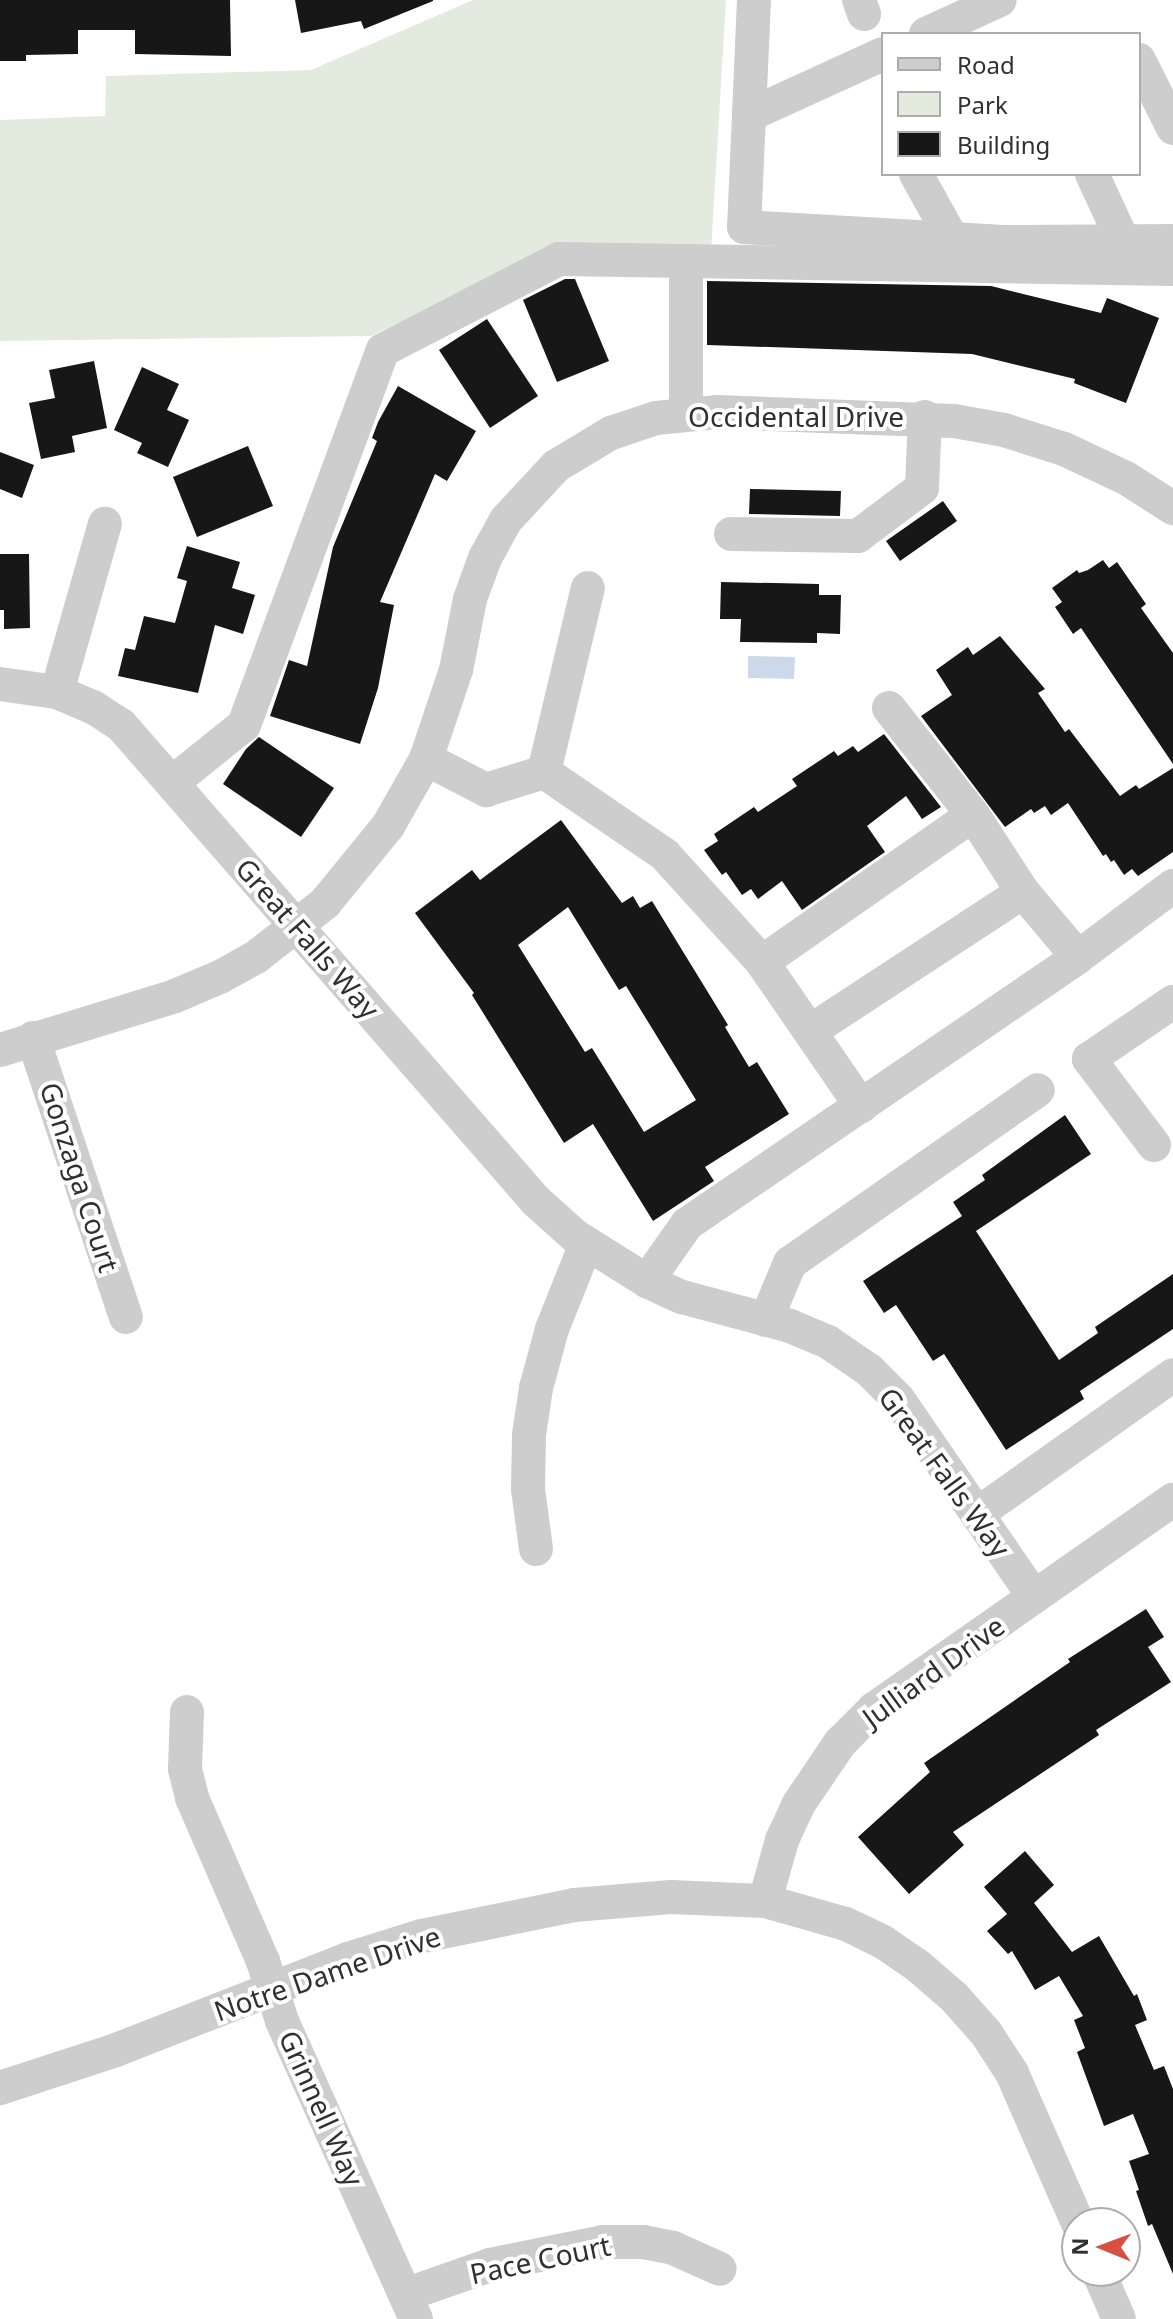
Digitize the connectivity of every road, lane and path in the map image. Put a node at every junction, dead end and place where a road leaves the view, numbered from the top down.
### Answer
1 (754, 0) edge
2 (1000, 0) edge
3 (930, 32) edge
4 (881, 55) edge
5 (1141, 64) edge
6 (749, 115) junction
7 (1173, 128) edge
8 (917, 176) edge
9 (1093, 176) edge
10 (952, 239) junction
11 (1123, 241) junction
12 (1173, 241) edge
13 (686, 261) junction
14 (1173, 269) edge
15 (686, 413) junction
16 (925, 417) junction
17 (1173, 508) edge
18 (105, 524) dead end
19 (731, 534) dead end
20 (588, 588) dead end
21 (0, 684) edge
22 (57, 692) junction
23 (889, 708) dead end
24 (426, 759) junction
25 (544, 772) junction
26 (173, 782) junction
27 (973, 815) junction
28 (1173, 886) edge
29 (1023, 892) junction
30 (298, 927) junction
31 (1078, 957) junction
32 (762, 962) junction
33 (1173, 1002) edge
34 (812, 1030) junction
35 (33, 1038) junction
36 (0, 1050) edge
37 (1038, 1090) dead end
38 (861, 1106) junction
39 (1154, 1145) dead end
40 (586, 1244) junction
41 (647, 1281) junction
42 (126, 1317) dead end
43 (766, 1320) junction
44 (1173, 1375) edge
45 (1173, 1500) edge
46 (977, 1514) junction
47 (536, 1549) dead end
48 (1034, 1597) junction
49 (187, 1712) dead end
50 (765, 1901) junction
51 (272, 1989) junction
52 (0, 2088) edge
53 (1071, 2207) edge
54 (720, 2269) dead end
55 (1105, 2287) edge
56 (411, 2307) edge
57 (1119, 2319) edge

1 - 6 street
2 - 3 street
4 - 6 street
5 - 7 street
6 - 10 street
8 - 10 street
9 - 11 street
10 - 11 street
11 - 12 street
13 - 14 street
13 - 15 street
13 - 26 street
15 - 16 street, Occidental Drive
15 - 24 street, Occidental Drive
16 - 17 street, Occidental Drive
16 - 19 street
18 - 22 street
20 - 25 street
21 - 22 street, Great Falls Way
22 - 26 street, Great Falls Way
23 - 27 street
24 - 25 street
24 - 30 street, Occidental Drive
25 - 32 street
26 - 30 street, Great Falls Way
27 - 29 street
27 - 32 street
28 - 31 street
29 - 31 street
29 - 34 street
30 - 35 street, Occidental Drive
30 - 40 street, Great Falls Way
31 - 38 street
32 - 34 street
33 - 39 street
34 - 38 street
35 - 36 street, Occidental Drive
35 - 42 street, Gonzaga Court
37 - 43 street
38 - 41 street
40 - 41 street, Great Falls Way
40 - 47 street
41 - 43 street, Great Falls Way
43 - 46 street, Great Falls Way
44 - 46 street
45 - 48 street, Julliard Drive
46 - 48 street, Great Falls Way
48 - 50 street, Julliard Drive
49 - 51 street, Grinnell Way
50 - 51 street, Notre Dame Drive
50 - 53 street, Notre Dame Drive
51 - 52 street, Notre Dame Drive
51 - 56 street, Grinnell Way
54 - 56 street, Pace Court
55 - 57 street

